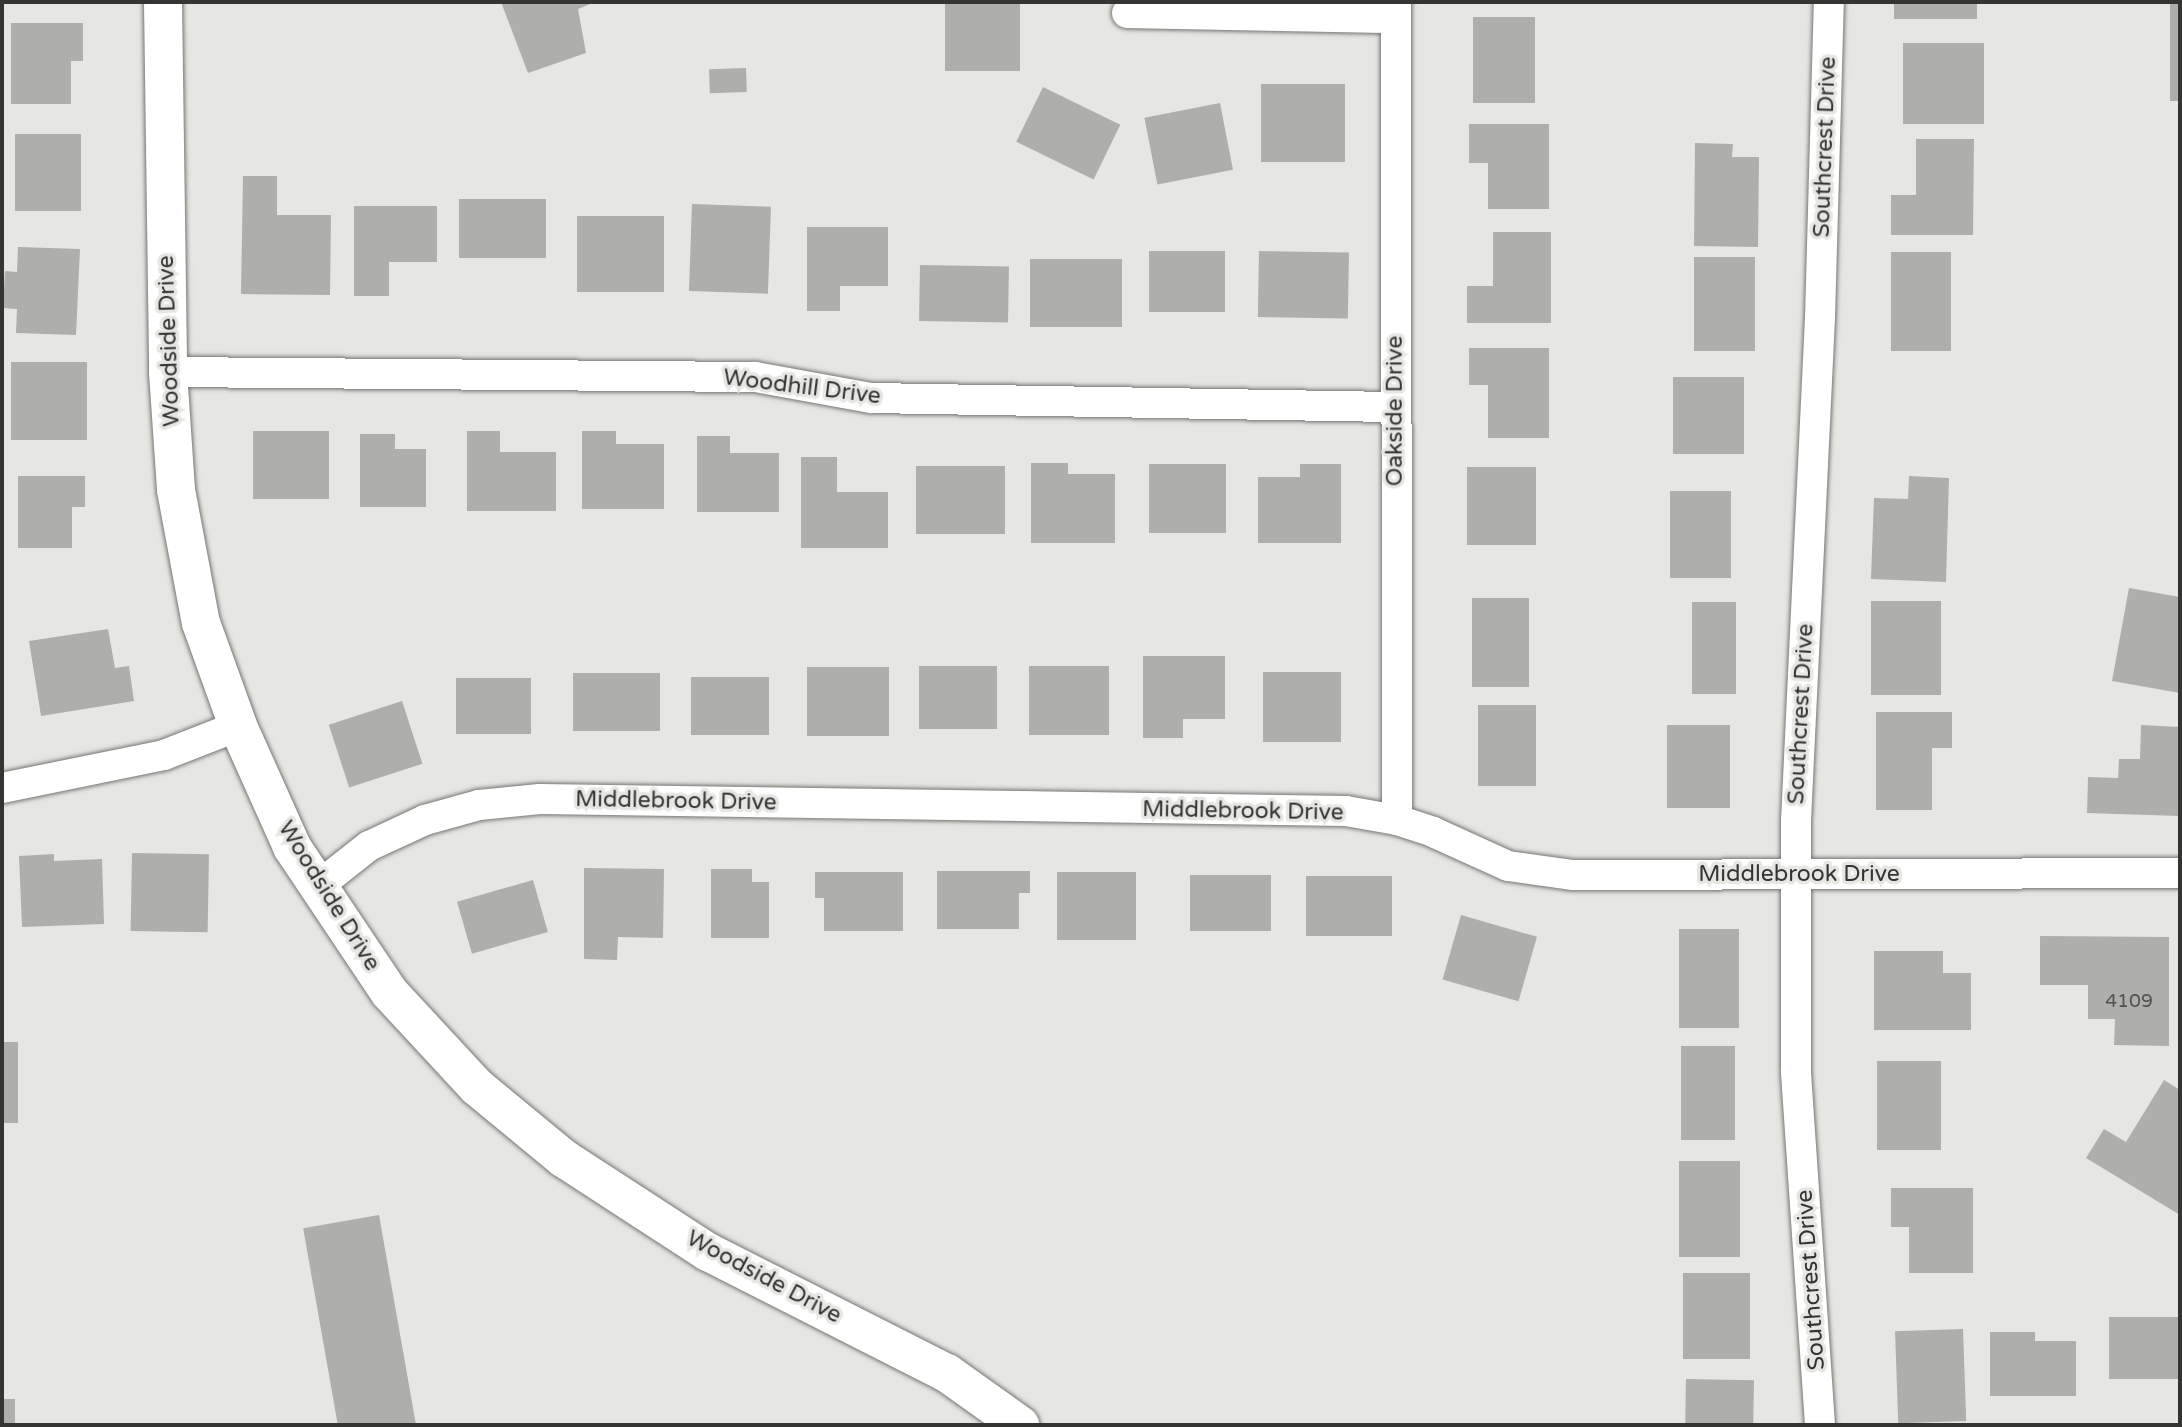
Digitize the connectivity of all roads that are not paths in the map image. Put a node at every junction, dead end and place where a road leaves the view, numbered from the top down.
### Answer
1 (163, 2) edge
2 (1829, 2) edge
3 (1396, 10) edge
4 (1127, 13) dead end
5 (168, 372) junction
6 (1394, 407) junction
7 (238, 726) junction
8 (2, 789) edge
9 (1397, 820) junction
10 (2180, 873) edge
11 (1797, 875) junction
12 (317, 887) junction
13 (1020, 1425) edge
14 (1821, 1425) edge

1 - 5 street, Woodside Drive
2 - 11 street, Southcrest Drive
3 - 4 street
3 - 6 street, Oakside Drive
5 - 6 street, Woodhill Drive
5 - 7 street, Woodside Drive
6 - 9 street, Oakside Drive
7 - 8 street
7 - 12 street, Woodside Drive
9 - 11 street, Middlebrook Drive
9 - 12 street, Middlebrook Drive
10 - 11 street, Middlebrook Drive
11 - 14 street, Southcrest Drive
12 - 13 street, Woodside Drive

